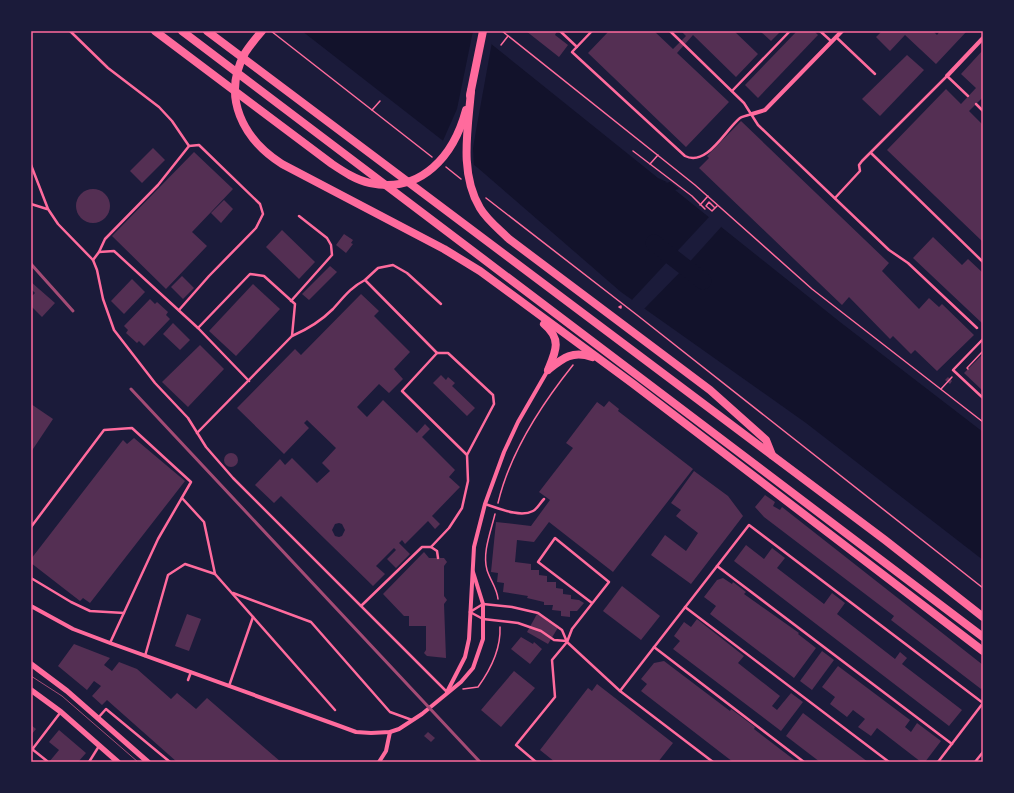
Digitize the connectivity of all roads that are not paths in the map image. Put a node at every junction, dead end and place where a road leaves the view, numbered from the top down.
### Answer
1 (70, 31) edge
2 (155, 31) edge
3 (182, 31) edge
4 (208, 31) edge
5 (262, 31) edge
6 (482, 31) edge
7 (560, 31) edge
8 (592, 31) edge
9 (670, 31) edge
10 (790, 31) edge
11 (820, 31) edge
12 (842, 31) edge
13 (836, 37) junction
14 (983, 38) edge
15 (831, 42) junction
16 (577, 47) junction
17 (874, 74) dead end
18 (947, 76) junction
19 (471, 91) junction
20 (732, 91) junction
21 (968, 96) dead end
22 (976, 104) dead end
23 (983, 111) edge
24 (752, 114) junction
25 (189, 146) junction
26 (871, 153) junction
27 (31, 165) edge
28 (835, 198) junction
29 (31, 204) edge
30 (48, 209) junction
31 (299, 216) dead end
32 (99, 252) junction
33 (93, 260) junction
34 (983, 262) edge
35 (365, 280) junction
36 (291, 302) junction
37 (441, 304) dead end
38 (528, 306) junction
39 (179, 310) junction
40 (198, 328) junction
41 (977, 328) dead end
42 (292, 336) junction
43 (983, 339) edge
44 (437, 353) junction
45 (599, 359) junction
46 (548, 370) junction
47 (249, 381) junction
48 (983, 398) edge
49 (197, 433) junction
50 (467, 455) junction
51 (772, 455) junction
52 (182, 498) junction
53 (544, 500) dead end
54 (485, 504) junction
55 (31, 527) edge
56 (431, 547) junction
57 (438, 558) dead end
58 (717, 566) junction
59 (473, 572) junction
60 (215, 574) junction
61 (31, 578) edge
62 (232, 593) junction
63 (592, 603) junction
64 (483, 604) junction
65 (31, 606) edge
66 (362, 606) junction
67 (685, 607) junction
68 (470, 612) junction
69 (124, 613) junction
70 (253, 617) junction
71 (983, 617) edge
72 (483, 619) junction
73 (983, 637) edge
74 (567, 642) junction
75 (110, 643) junction
76 (654, 647) junction
77 (983, 651) edge
78 (145, 656) junction
79 (31, 664) edge
80 (191, 672) junction
81 (188, 680) dead end
82 (229, 686) junction
83 (31, 690) edge
84 (620, 691) junction
85 (447, 692) junction
86 (983, 703) edge
87 (336, 710) dead end
88 (61, 712) junction
89 (98, 718) junction
90 (413, 720) junction
91 (390, 732) junction
92 (952, 744) junction
93 (100, 746) junction
94 (32, 750) edge
95 (983, 752) edge
96 (47, 761) edge
97 (89, 762) edge
98 (118, 762) edge
99 (148, 762) edge
100 (170, 762) edge
101 (379, 762) edge
102 (536, 762) edge
103 (713, 762) edge
104 (804, 762) edge
105 (889, 762) edge
106 (938, 762) edge
107 (975, 762) edge

1 - 25 lane
2 - 19 highway
3 - 73 highway
4 - 51 highway
5 - 38 highway
6 - 19 highway
7 - 16 lane
8 - 16 lane
9 - 20 lane
10 - 20 lane
11 - 15 lane
12 - 13 street
13 - 15 street
13 - 17 lane
14 - 18 street
15 - 24 street
16 - 24 lane
18 - 21 lane
18 - 26 lane
19 - 51 highway
20 - 24 lane
22 - 23 lane
24 - 28 lane
25 - 32 lane
25 - 39 lane
26 - 28 lane
26 - 34 lane
27 - 30 lane
28 - 41 lane
29 - 30 lane
30 - 33 lane
31 - 36 lane
32 - 33 lane
32 - 39 lane
33 - 49 lane
35 - 37 lane
35 - 42 lane
35 - 44 lane
36 - 40 lane
36 - 42 lane
38 - 45 highway
38 - 46 highway
39 - 40 lane
40 - 47 lane
42 - 47 lane
43 - 48 lane
44 - 50 lane
44 - 50 lane
45 - 46 highway
45 - 77 highway
46 - 54 street
47 - 49 lane
49 - 66 lane
50 - 56 lane
51 - 71 highway
52 - 55 lane
52 - 60 lane
52 - 69 lane
53 - 54 lane
54 - 59 street
56 - 57 lane
56 - 66 lane
58 - 67 lane
58 - 86 lane
58 - 92 lane
59 - 64 street
59 - 68 street
60 - 62 lane
60 - 78 lane
61 - 69 lane
62 - 70 lane
62 - 90 lane
63 - 63 lane
63 - 74 lane
64 - 68 lane
64 - 72 street
64 - 74 lane
65 - 75 street
66 - 85 lane
67 - 76 lane
67 - 105 lane
68 - 72 lane
68 - 85 street
69 - 75 lane
70 - 82 lane
70 - 87 lane
72 - 74 lane
72 - 85 street
74 - 84 lane
74 - 102 lane
75 - 78 street
76 - 84 lane
76 - 104 lane
78 - 80 street
79 - 89 street
80 - 81 lane
80 - 82 street
82 - 91 street
83 - 88 street
84 - 103 lane
85 - 90 street
86 - 92 lane
88 - 93 street
88 - 94 lane
89 - 99 street
89 - 100 lane
90 - 91 street
91 - 101 street
92 - 106 lane
93 - 97 lane
93 - 98 street
94 - 96 lane
95 - 107 lane

